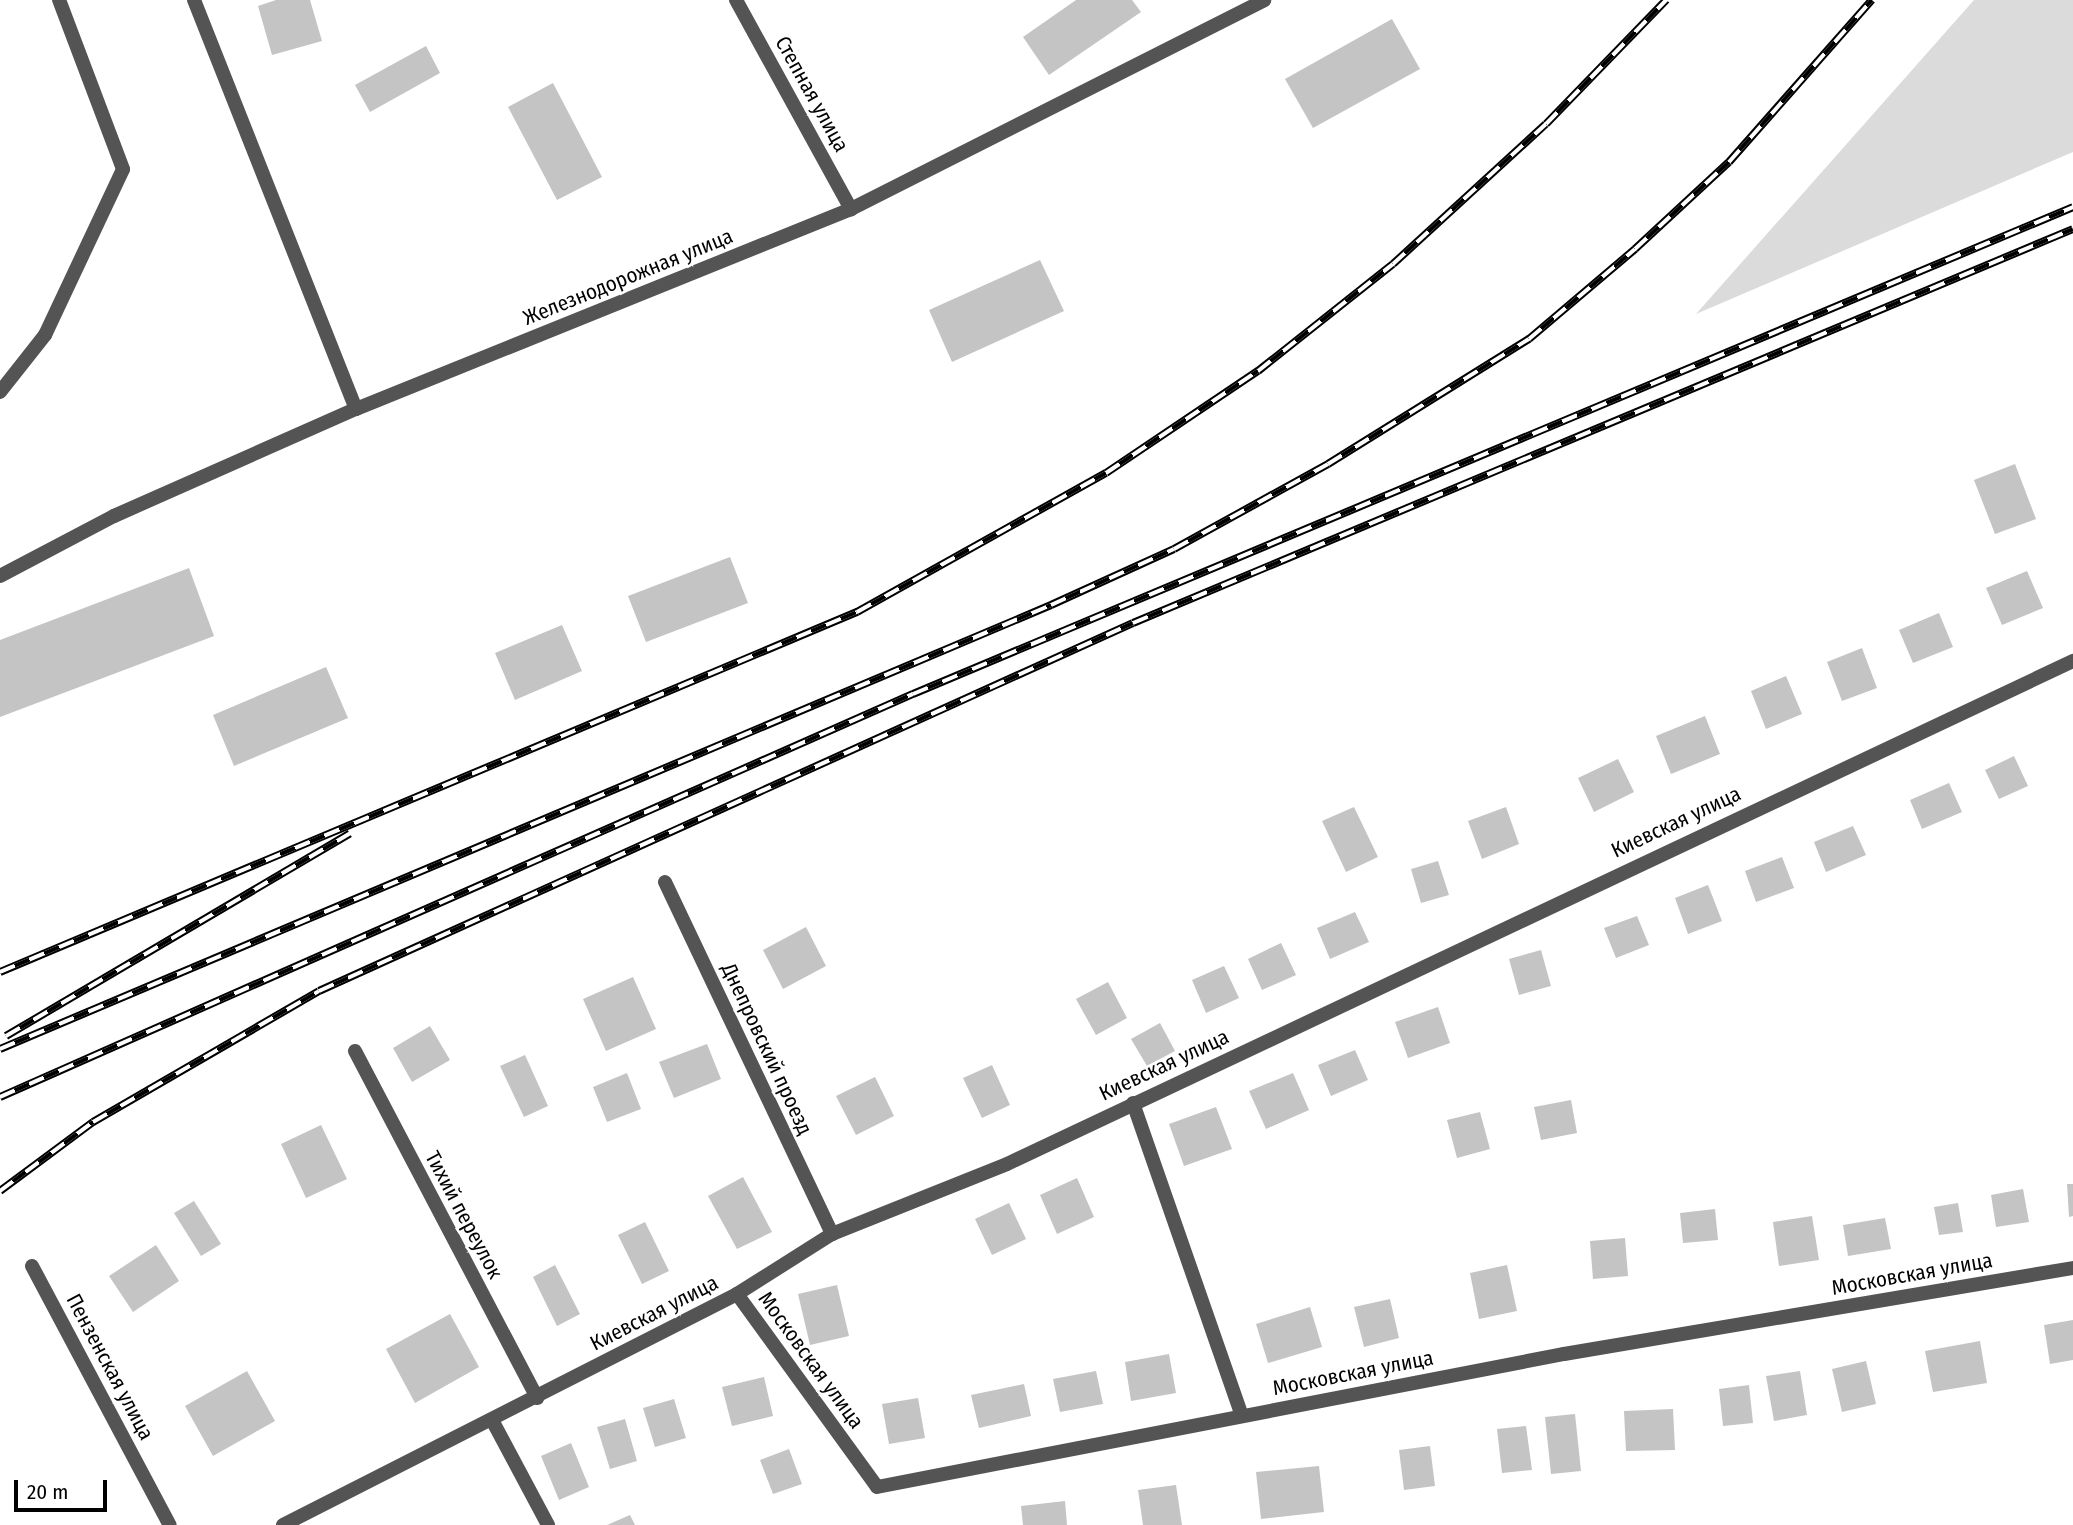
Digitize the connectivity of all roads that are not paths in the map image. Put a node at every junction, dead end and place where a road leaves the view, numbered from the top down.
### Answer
1 (59, 0) edge
2 (194, 0) edge
3 (736, 0) edge
4 (1264, 0) edge
5 (851, 209) junction
6 (0, 392) edge
7 (356, 409) junction
8 (0, 576) edge
9 (2073, 661) edge
10 (665, 882) dead end
11 (355, 1051) dead end
12 (1133, 1103) junction
13 (832, 1234) junction
14 (32, 1266) dead end
15 (2073, 1268) edge
16 (737, 1294) junction
17 (537, 1398) junction
18 (1242, 1416) junction
19 (492, 1420) junction
20 (170, 1525) edge
21 (283, 1525) edge
22 (548, 1525) edge

1 - 6 street
2 - 7 street
3 - 5 street, Степная улица
4 - 5 street, Железнодорожная улица
5 - 7 street, Железнодорожная улица
7 - 8 street, Железнодорожная улица
9 - 12 street, Киевская улица
10 - 13 street, Днепровский проезд
11 - 17 street, Тихий переулок
12 - 13 street, Киевская улица
12 - 18 street
13 - 16 street, Киевская улица
14 - 20 street, Пензенская улица
15 - 18 street, Московская улица
16 - 17 street, Киевская улица
16 - 18 street, Московская улица
17 - 19 street, Киевская улица
19 - 21 street, Киевская улица
19 - 22 street

